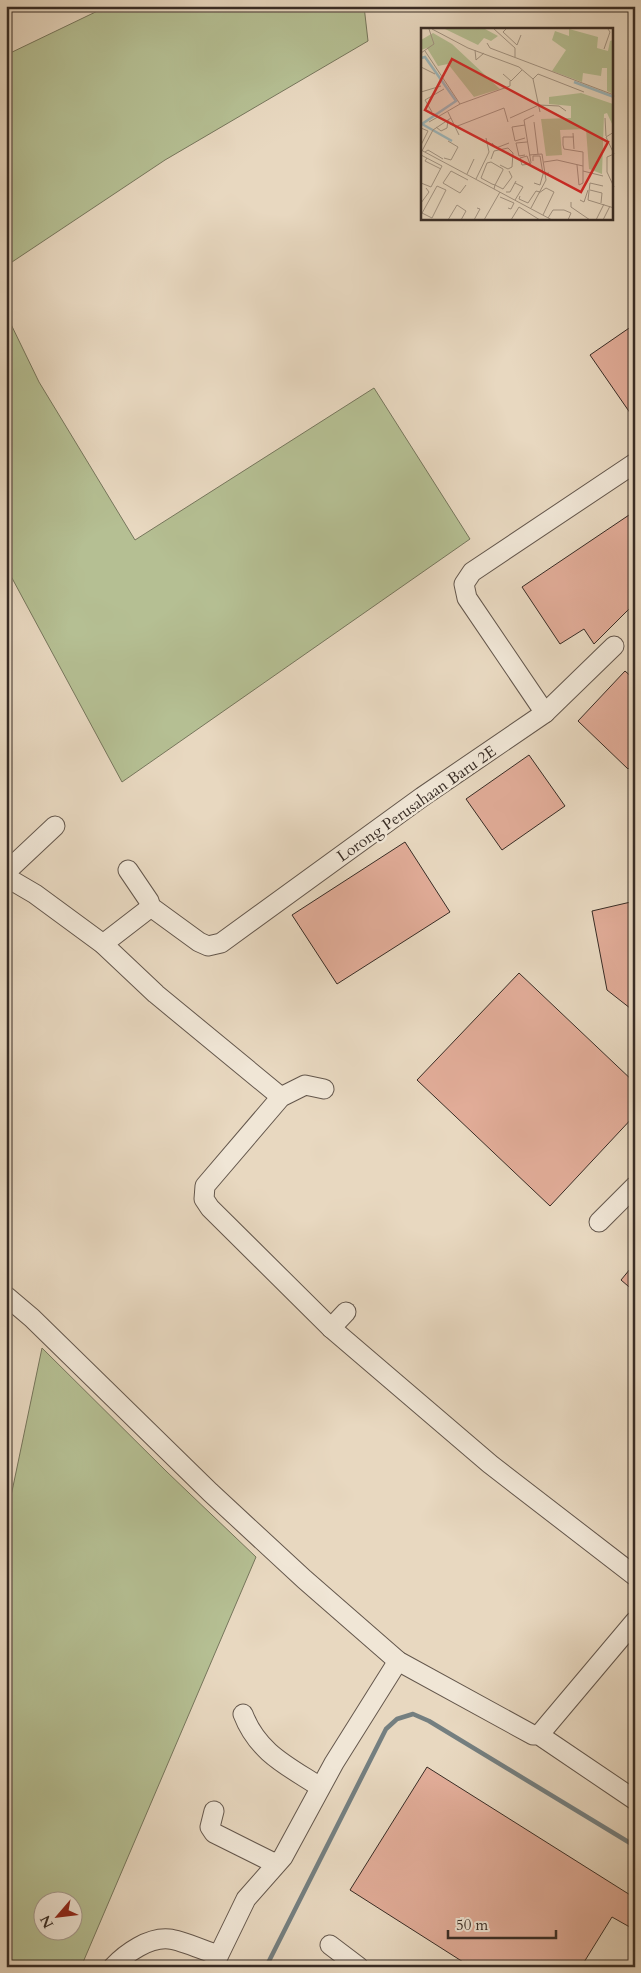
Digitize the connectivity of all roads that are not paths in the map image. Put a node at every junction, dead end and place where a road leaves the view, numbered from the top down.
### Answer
1 (635, 463) edge
2 (614, 646) dead end
3 (545, 713) junction
4 (55, 826) dead end
5 (128, 870) dead end
6 (6, 872) edge
7 (6, 876) edge
8 (151, 907) junction
9 (104, 944) junction
10 (324, 1088) dead end
11 (281, 1097) junction
12 (635, 1186) edge
13 (599, 1222) dead end
14 (6, 1296) edge
15 (346, 1312) dead end
16 (331, 1328) junction
17 (635, 1576) edge
18 (635, 1621) edge
19 (398, 1660) junction
20 (243, 1714) dead end
21 (539, 1735) junction
22 (320, 1787) junction
23 (635, 1800) edge
24 (214, 1811) dead end
25 (276, 1864) junction
26 (330, 1945) dead end
27 (215, 1961) edge
28 (113, 1967) edge
29 (359, 1967) edge

1 - 3 street
2 - 3 street, Lorong Perusahaan Baru 2E
3 - 8 street, Lorong Perusahaan Baru 2E
4 - 6 street
5 - 8 street
7 - 9 street
8 - 9 street
9 - 11 street
10 - 11 street
11 - 16 street
12 - 13 street
14 - 19 street
15 - 16 street
16 - 17 street
18 - 21 street
19 - 21 street
19 - 22 street
20 - 22 street
21 - 23 street
22 - 25 street
24 - 25 street
25 - 27 street
26 - 29 street
27 - 28 street

